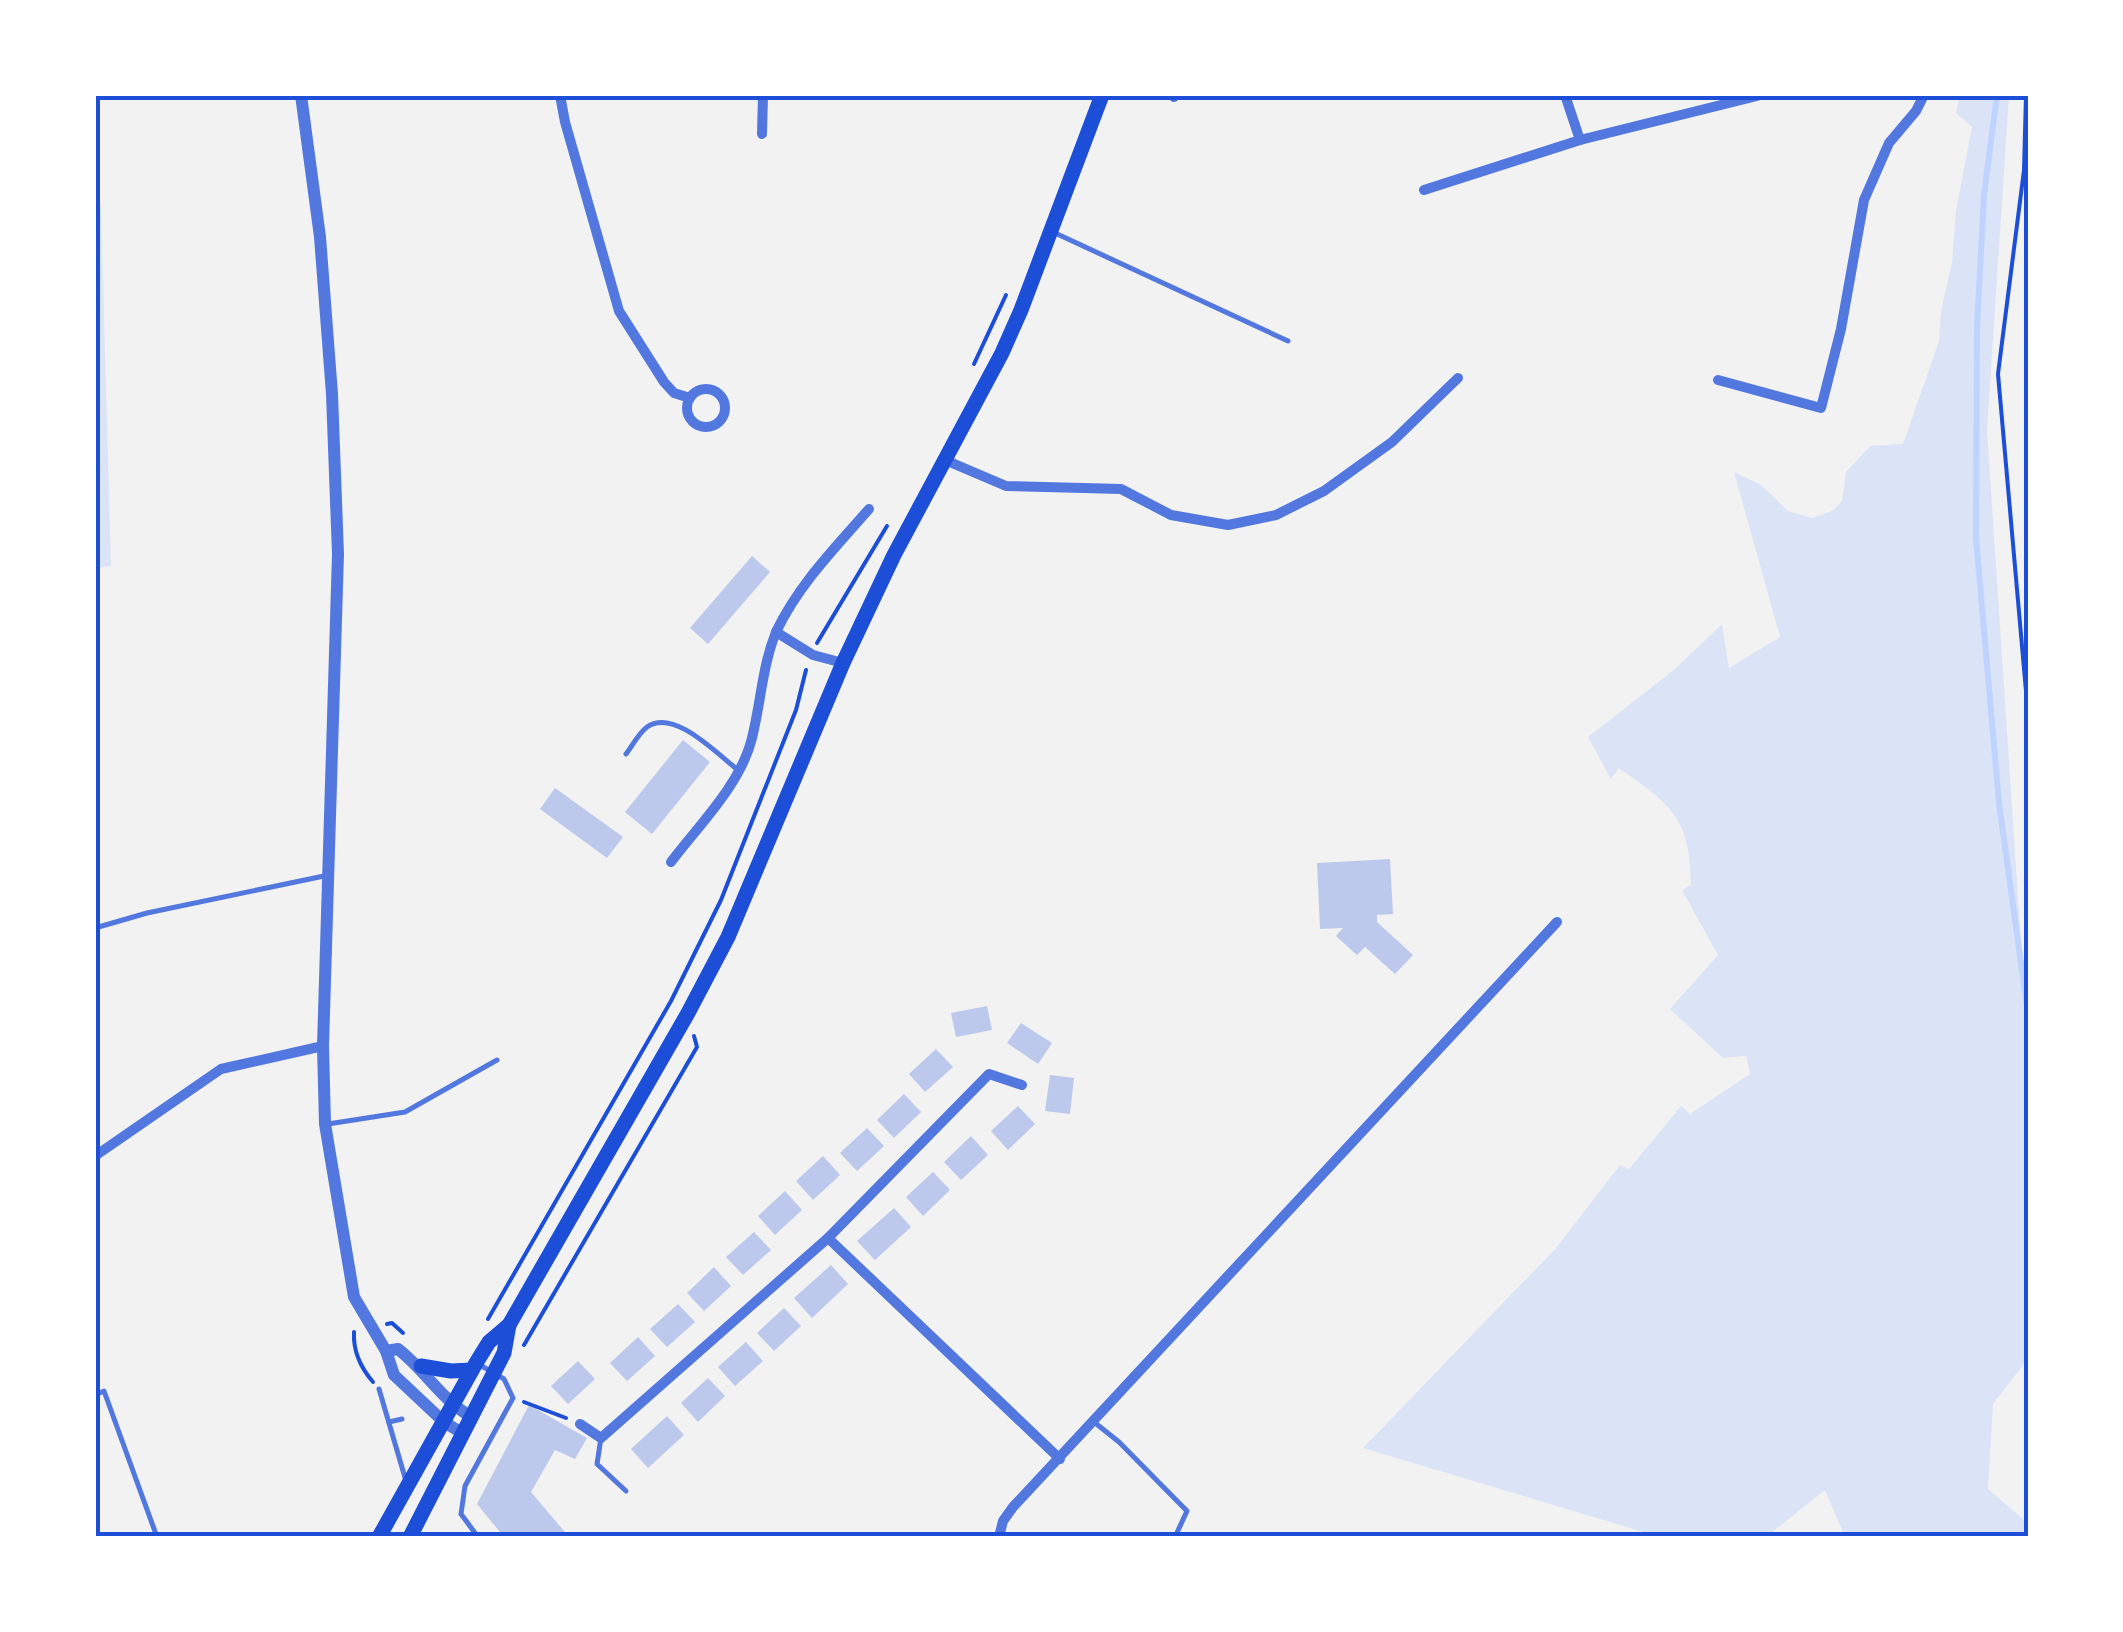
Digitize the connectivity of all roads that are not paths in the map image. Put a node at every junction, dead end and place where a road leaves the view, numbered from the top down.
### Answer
1 (301, 95) edge
2 (560, 95) edge
3 (763, 95) edge
4 (1102, 95) edge
5 (1565, 95) edge
6 (1924, 95) edge
7 (1757, 96) edge
8 (762, 134) dead end
9 (1580, 140) junction
10 (1424, 190) dead end
11 (1052, 232) junction
12 (1288, 342) dead end
13 (1458, 378) dead end
14 (1718, 380) dead end
15 (690, 398) dead end
16 (945, 460) junction
17 (870, 509) dead end
18 (776, 632) junction
19 (843, 663) junction
20 (626, 754) dead end
21 (738, 770) junction
22 (670, 862) dead end
23 (327, 875) junction
24 (1557, 922) dead end
25 (95, 928) edge
26 (323, 1046) junction
27 (497, 1060) dead end
28 (1022, 1085) dead end
29 (325, 1124) junction
30 (95, 1156) edge
31 (828, 1238) junction
32 (509, 1325) junction
33 (386, 1351) junction
34 (422, 1366) junction
35 (474, 1366) junction
36 (494, 1373) junction
37 (379, 1389) road end
38 (95, 1395) edge
39 (454, 1407) junction
40 (470, 1416) junction
41 (402, 1419) dead end
42 (389, 1422) junction
43 (444, 1422) junction
44 (1094, 1422) junction
45 (580, 1424) road end
46 (462, 1433) junction
47 (601, 1438) junction
48 (1060, 1459) junction
49 (408, 1489) junction
50 (626, 1491) dead end
51 (157, 1537) edge
52 (379, 1537) edge
53 (410, 1537) edge
54 (478, 1537) edge
55 (1000, 1537) edge
56 (1175, 1537) edge

1 - 23 street
2 - 15 street
3 - 8 street
4 - 11 main road
5 - 9 street
6 - 14 street
7 - 9 street
9 - 10 street
11 - 12 lane
11 - 16 main road
13 - 16 street
16 - 19 main road
17 - 18 street
18 - 19 street
18 - 21 street
19 - 32 main road
20 - 21 lane
21 - 22 street
23 - 25 lane
23 - 26 street
24 - 44 street
26 - 29 street
26 - 30 street
27 - 29 lane
28 - 31 street
29 - 33 street
31 - 47 street
31 - 48 street
32 - 35 main road
32 - 36 main road
33 - 34 street
33 - 43 street
34 - 35 main road
34 - 39 street
35 - 36 lane
35 - 39 main road
36 - 40 main road
36 - 54 lane
37 - 42 lane
38 - 51 lane
39 - 40 street
39 - 43 main road
40 - 46 main road
41 - 42 lane
42 - 49 lane
43 - 46 street
43 - 49 main road
44 - 48 street
44 - 56 lane
45 - 47 street
46 - 53 main road
47 - 50 lane
48 - 55 street
49 - 52 main road

